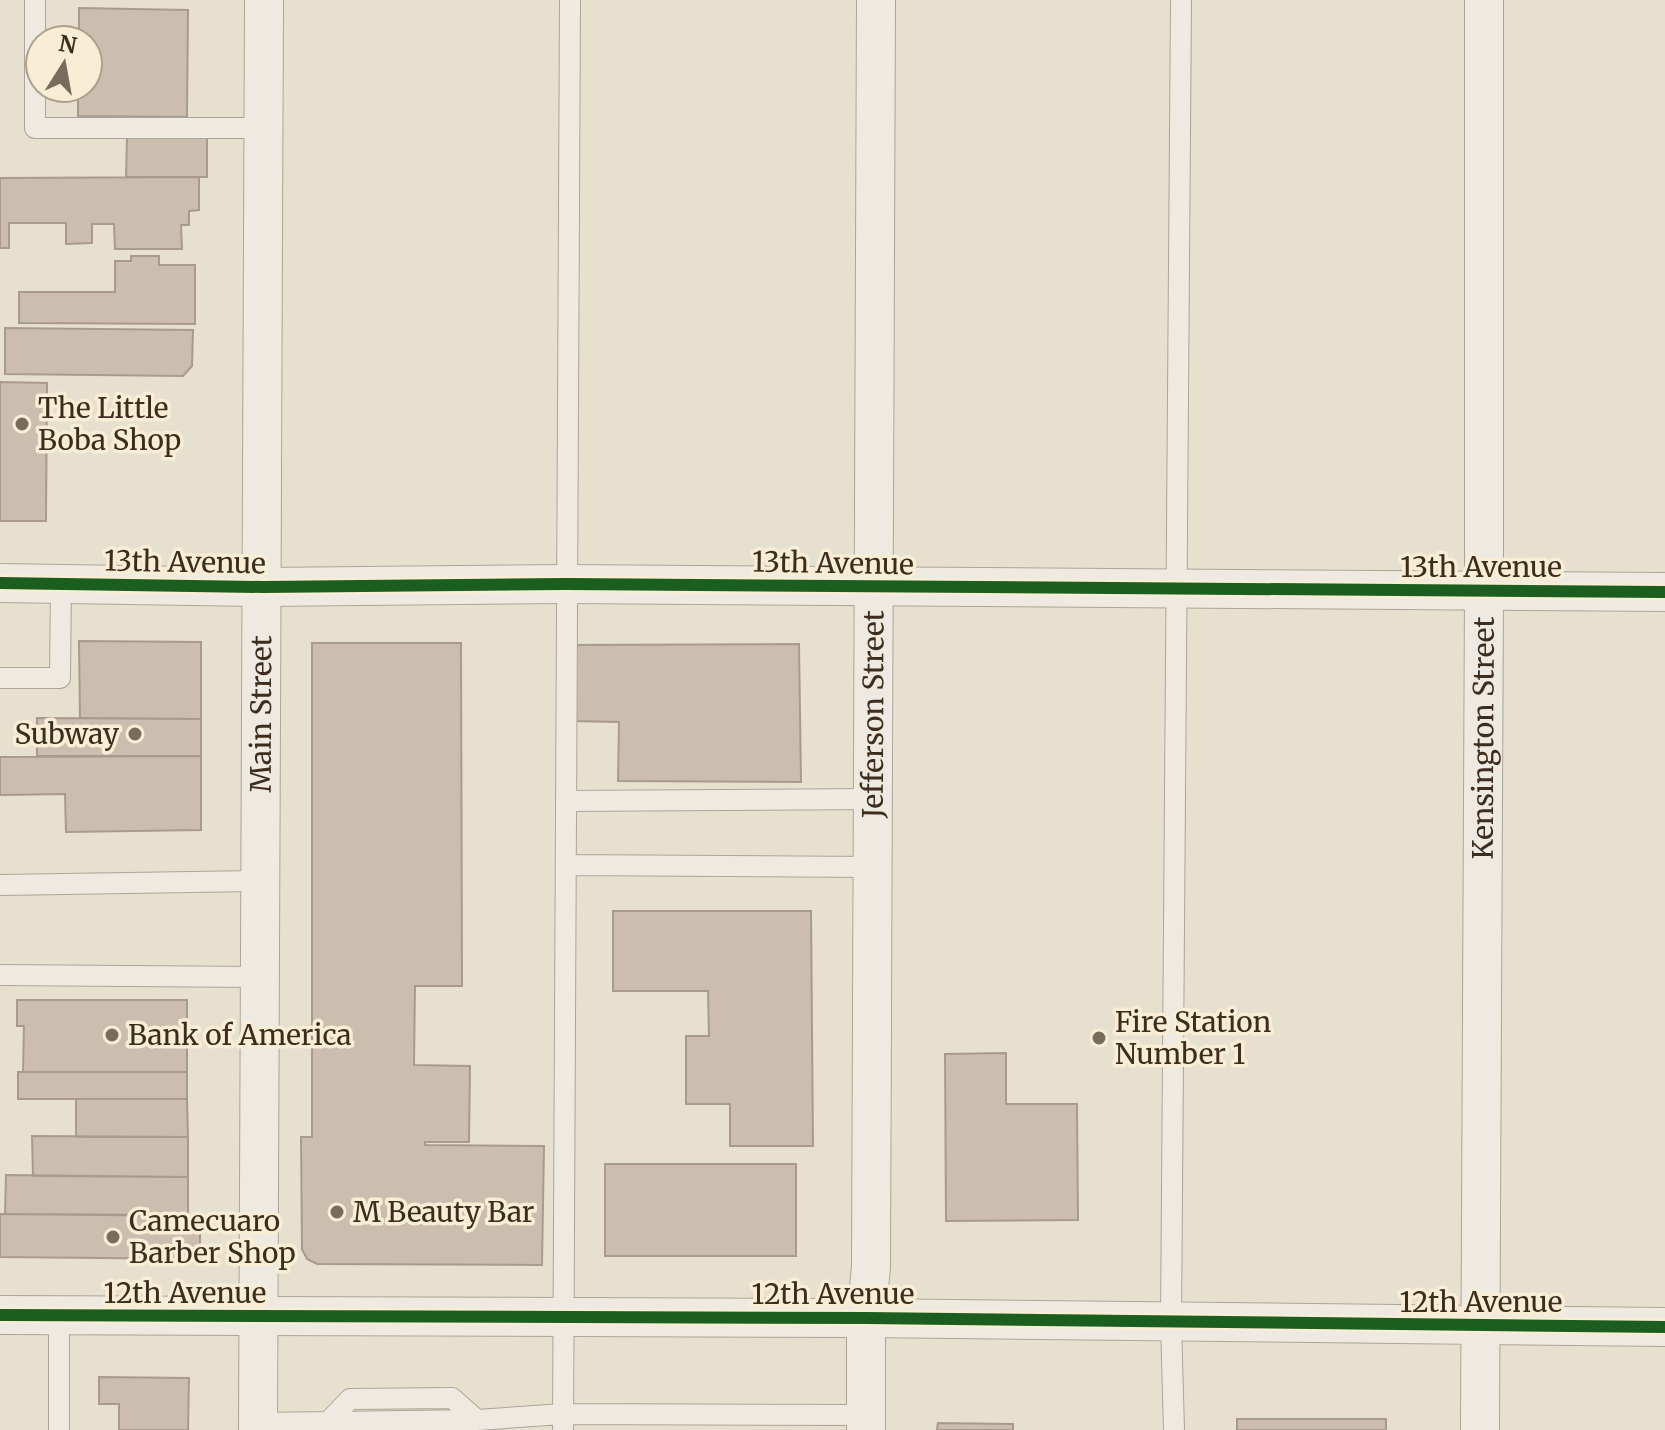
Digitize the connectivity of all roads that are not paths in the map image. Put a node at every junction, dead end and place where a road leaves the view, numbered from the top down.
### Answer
1 (35, 0) edge
2 (264, 0) edge
3 (570, 0) edge
4 (876, 0) edge
5 (1181, 0) edge
6 (1484, 0) edge
7 (264, 128) junction
8 (0, 583) edge
9 (61, 584) junction
10 (566, 584) junction
11 (263, 587) junction
12 (874, 587) junction
13 (1176, 590) junction
14 (1484, 591) junction
15 (1665, 592) edge
16 (0, 678) edge
17 (873, 799) junction
18 (566, 801) junction
19 (566, 865) junction
20 (872, 867) junction
21 (261, 881) junction
22 (0, 885) edge
23 (0, 975) edge
24 (261, 977) junction
25 (0, 1315) edge
26 (59, 1316) junction
27 (259, 1317) junction
28 (565, 1317) junction
29 (866, 1318) junction
30 (1171, 1323) junction
31 (1480, 1326) junction
32 (1665, 1327) edge
33 (563, 1422) edge
34 (797, 1422) edge
35 (866, 1423) edge
36 (471, 1425) edge
37 (332, 1426) edge
38 (258, 1427) edge
39 (59, 1430) edge
40 (1174, 1430) edge
41 (1480, 1430) edge

1 - 7 lane
2 - 7 street, Main Street
3 - 10 lane
4 - 12 street, Jefferson Street
5 - 13 lane
6 - 14 street, Kensington Street
7 - 11 street, Main Street
8 - 9 street, 13th Avenue
9 - 11 street, 13th Avenue
9 - 16 lane
10 - 11 street, 13th Avenue
10 - 12 street, 13th Avenue
10 - 18 lane
11 - 21 street, Main Street
12 - 13 street, 13th Avenue
12 - 17 street, Jefferson Street
13 - 14 street, 13th Avenue
13 - 30 lane
14 - 15 street, 13th Avenue
14 - 31 street, Kensington Street
17 - 18 lane
17 - 20 street, Jefferson Street
18 - 19 lane
19 - 20 lane
19 - 28 lane
20 - 29 street, Jefferson Street
21 - 22 lane
21 - 24 street, Main Street
23 - 24 lane
24 - 27 street, Main Street
25 - 26 street, 12th Avenue
26 - 27 street, 12th Avenue
26 - 39 lane
27 - 28 street, 12th Avenue
27 - 38 street, Main Street
28 - 29 street, 12th Avenue
28 - 33 lane
29 - 30 street, 12th Avenue
29 - 35 street, Jefferson Street
30 - 31 street, 12th Avenue
30 - 40 lane
31 - 32 street, 12th Avenue
31 - 41 street, Kensington Street
33 - 34 lane
33 - 36 lane
34 - 35 lane
36 - 37 lane
37 - 38 lane

